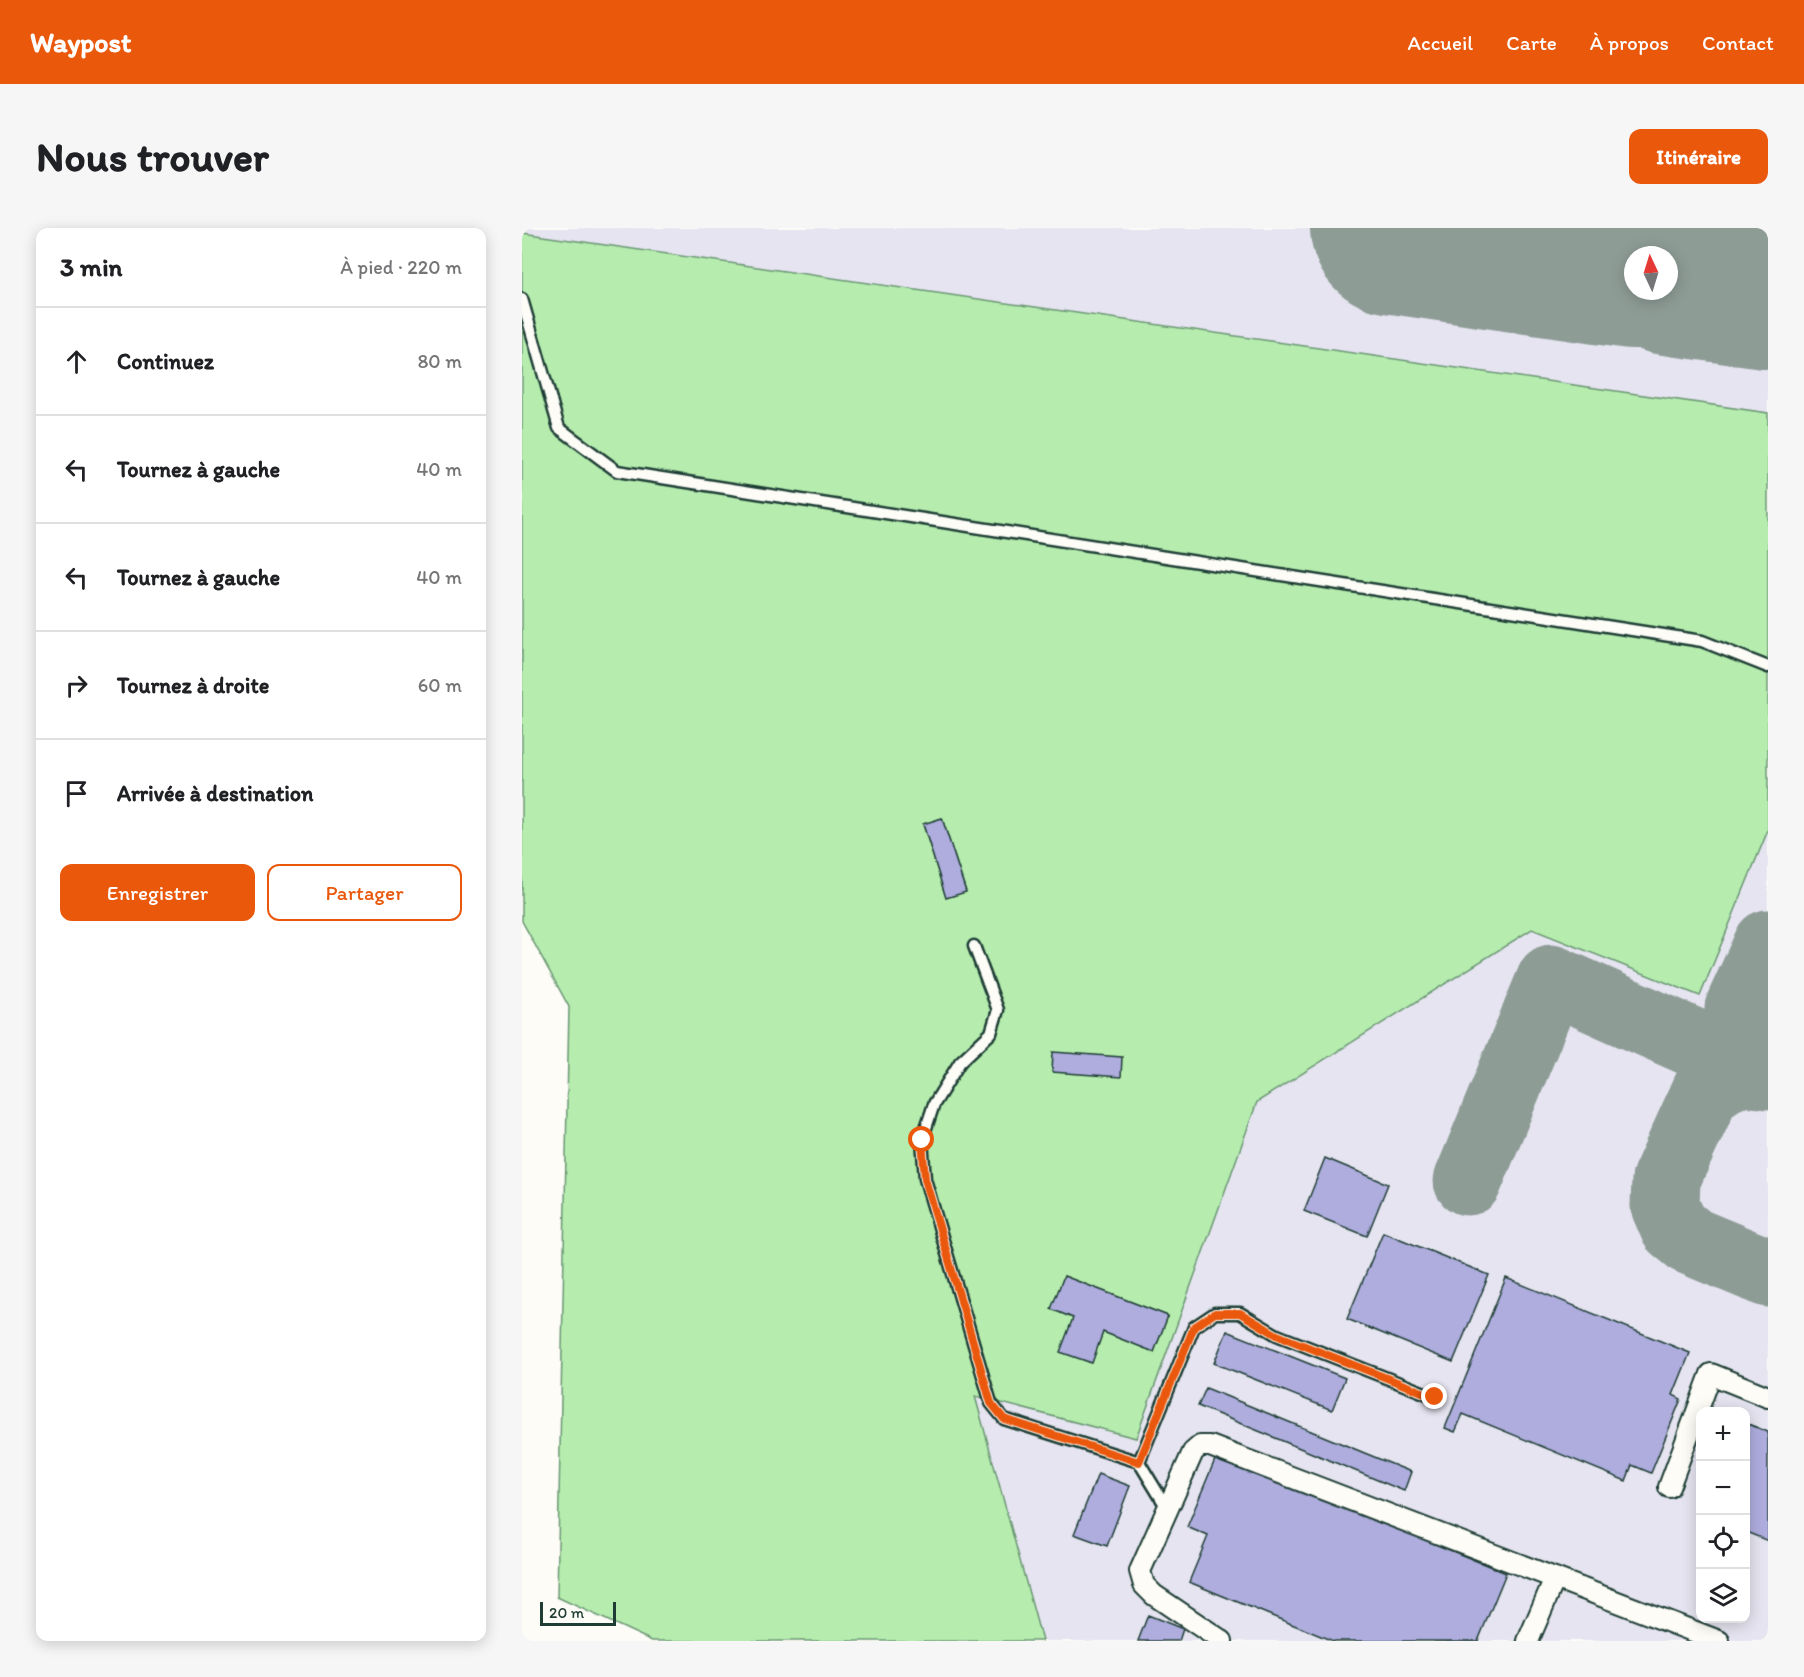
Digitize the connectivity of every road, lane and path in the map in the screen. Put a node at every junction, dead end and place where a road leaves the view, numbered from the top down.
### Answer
1 (522, 298) edge
2 (1768, 667) edge
3 (974, 946) dead end
4 (1435, 1397) dead end
5 (1768, 1397) edge
6 (1139, 1462) junction
7 (1669, 1487) dead end
8 (1167, 1508) junction
9 (1555, 1578) junction
10 (1222, 1641) edge
11 (1528, 1641) edge
12 (1719, 1641) edge

1 - 2 lane
3 - 6 lane
4 - 6 lane
5 - 7 street
6 - 8 lane
8 - 9 street
8 - 10 street
9 - 11 street
9 - 12 street

